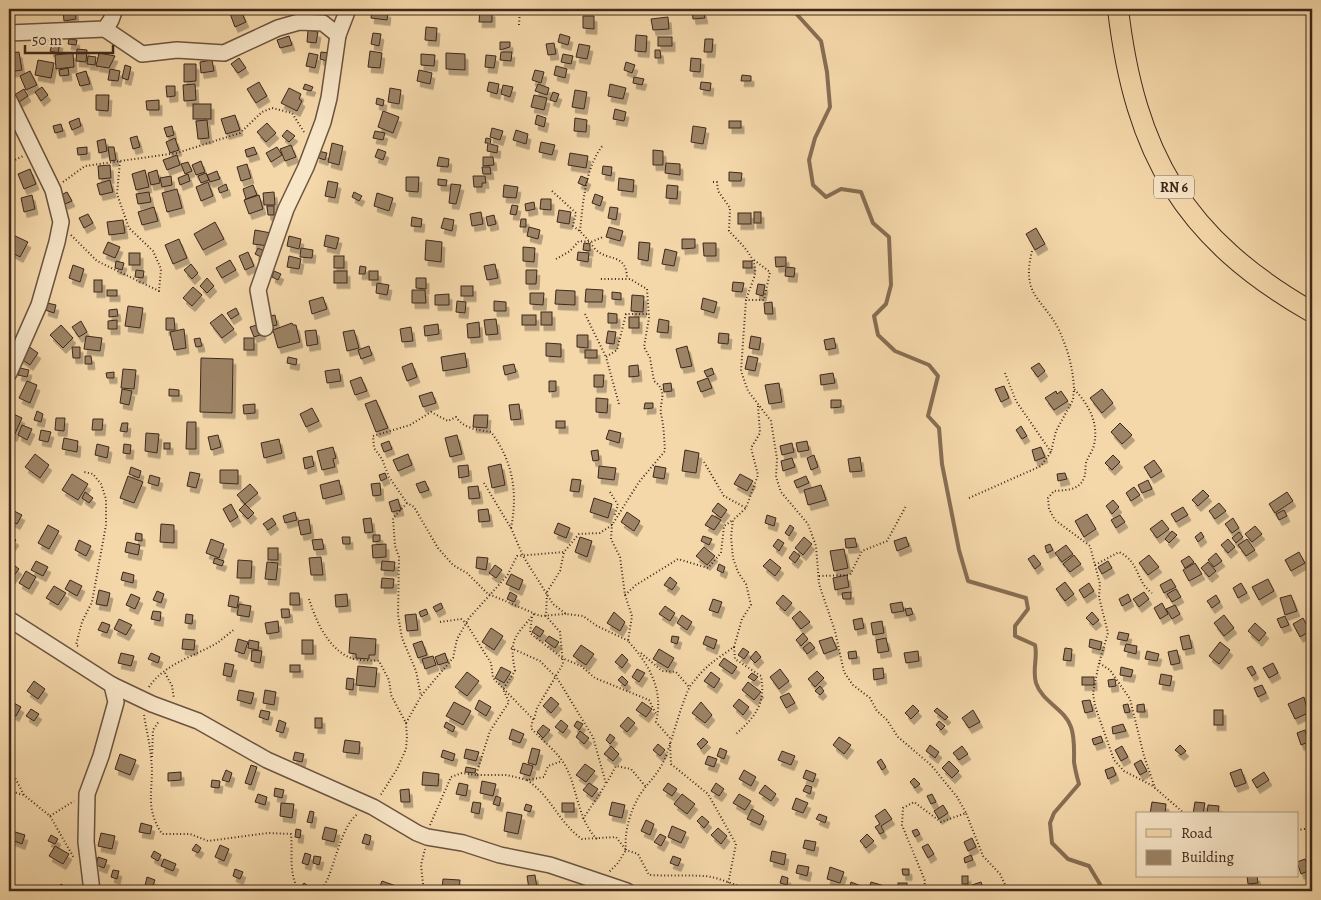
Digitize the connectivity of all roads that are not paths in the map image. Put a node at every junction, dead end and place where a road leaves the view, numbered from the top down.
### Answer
1 (114, 9) edge
2 (348, 9) edge
3 (1118, 9) edge
4 (105, 29) junction
5 (9, 33) edge
6 (338, 35) junction
7 (9, 100) edge
8 (1312, 312) edge
9 (265, 328) dead end
10 (9, 373) edge
11 (9, 619) edge
12 (112, 685) junction
13 (92, 891) edge
14 (627, 891) edge

1 - 4 street
2 - 6 street
3 - 8 main road, RN 6
4 - 5 street
4 - 6 street
6 - 9 street
7 - 10 street
11 - 12 street
12 - 13 street
12 - 14 street

